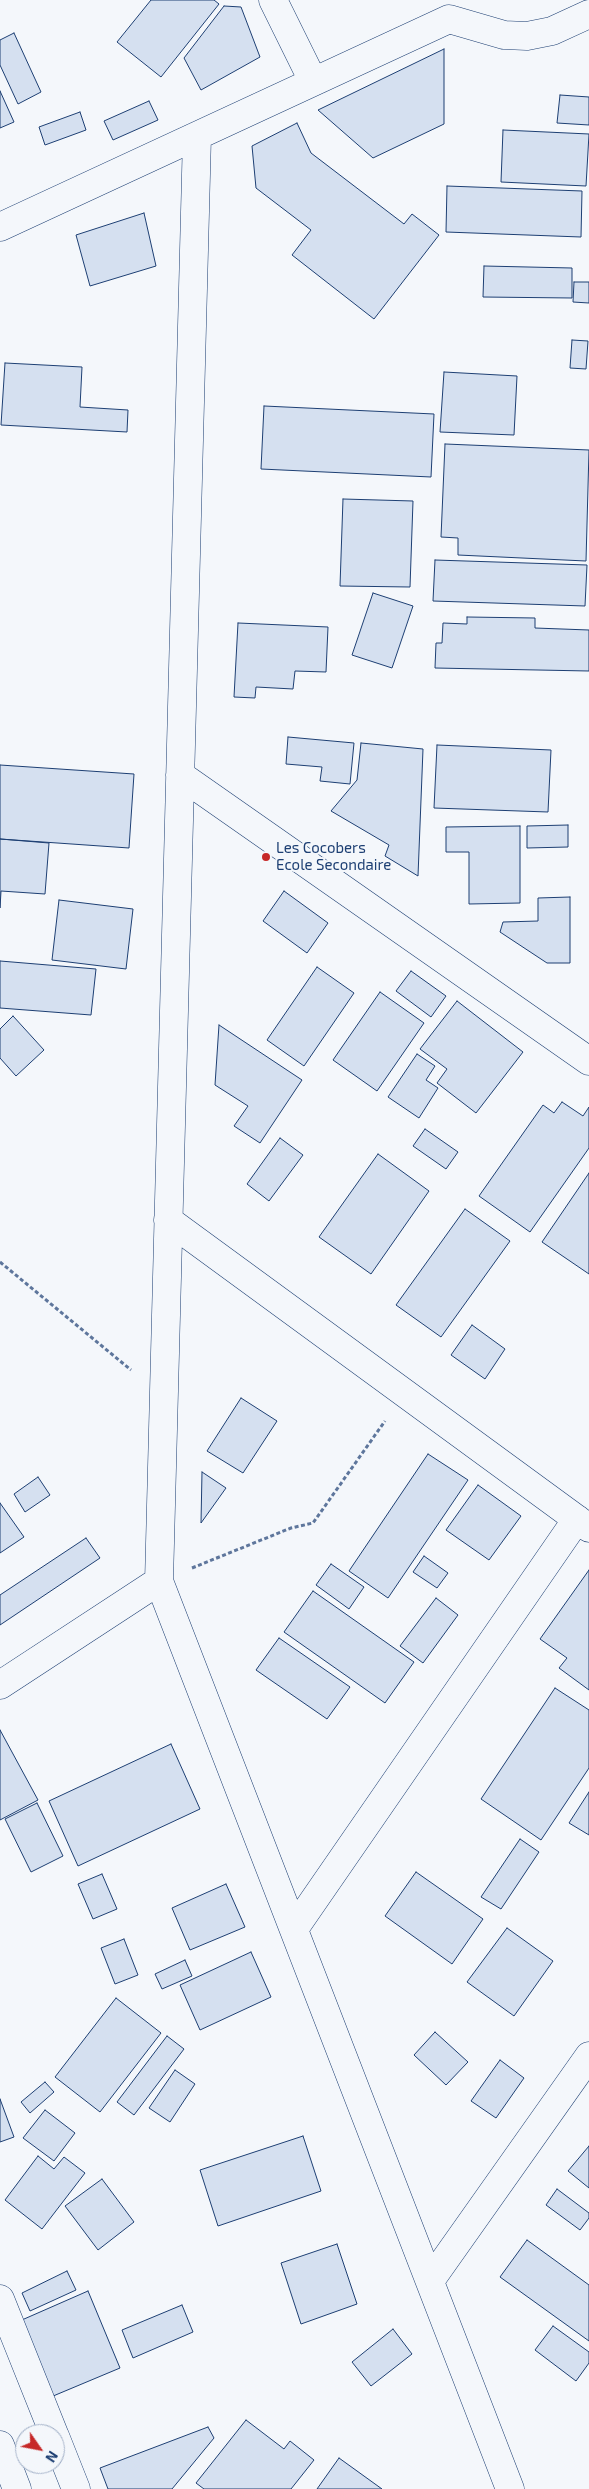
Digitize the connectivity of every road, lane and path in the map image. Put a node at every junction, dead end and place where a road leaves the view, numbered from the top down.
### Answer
1 (273, 0) edge
2 (589, 14) edge
3 (313, 82) junction
4 (197, 136) junction
5 (0, 227) edge
6 (180, 775) junction
7 (589, 1061) edge
8 (168, 1220) junction
9 (0, 1262) edge
10 (405, 1392) junction
11 (164, 1398) junction
12 (583, 1524) edge
13 (159, 1581) junction
14 (0, 1685) edge
15 (294, 1928) junction
16 (589, 2056) edge
17 (430, 2281) junction
18 (0, 2299) edge
19 (51, 2424) edge
20 (0, 2445) edge
21 (65, 2461) edge
22 (17, 2489) edge
23 (76, 2489) edge
24 (510, 2489) edge

1 - 3 street
2 - 3 street
3 - 4 street
4 - 5 street
4 - 6 street
6 - 7 street
6 - 8 street
8 - 10 street
8 - 11 street
9 - 11 path
10 - 12 street
10 - 13 path
11 - 13 street
12 - 15 street
13 - 14 street
13 - 15 street
15 - 17 street
16 - 17 street
17 - 24 street
18 - 19 street
20 - 22 street
21 - 23 street

